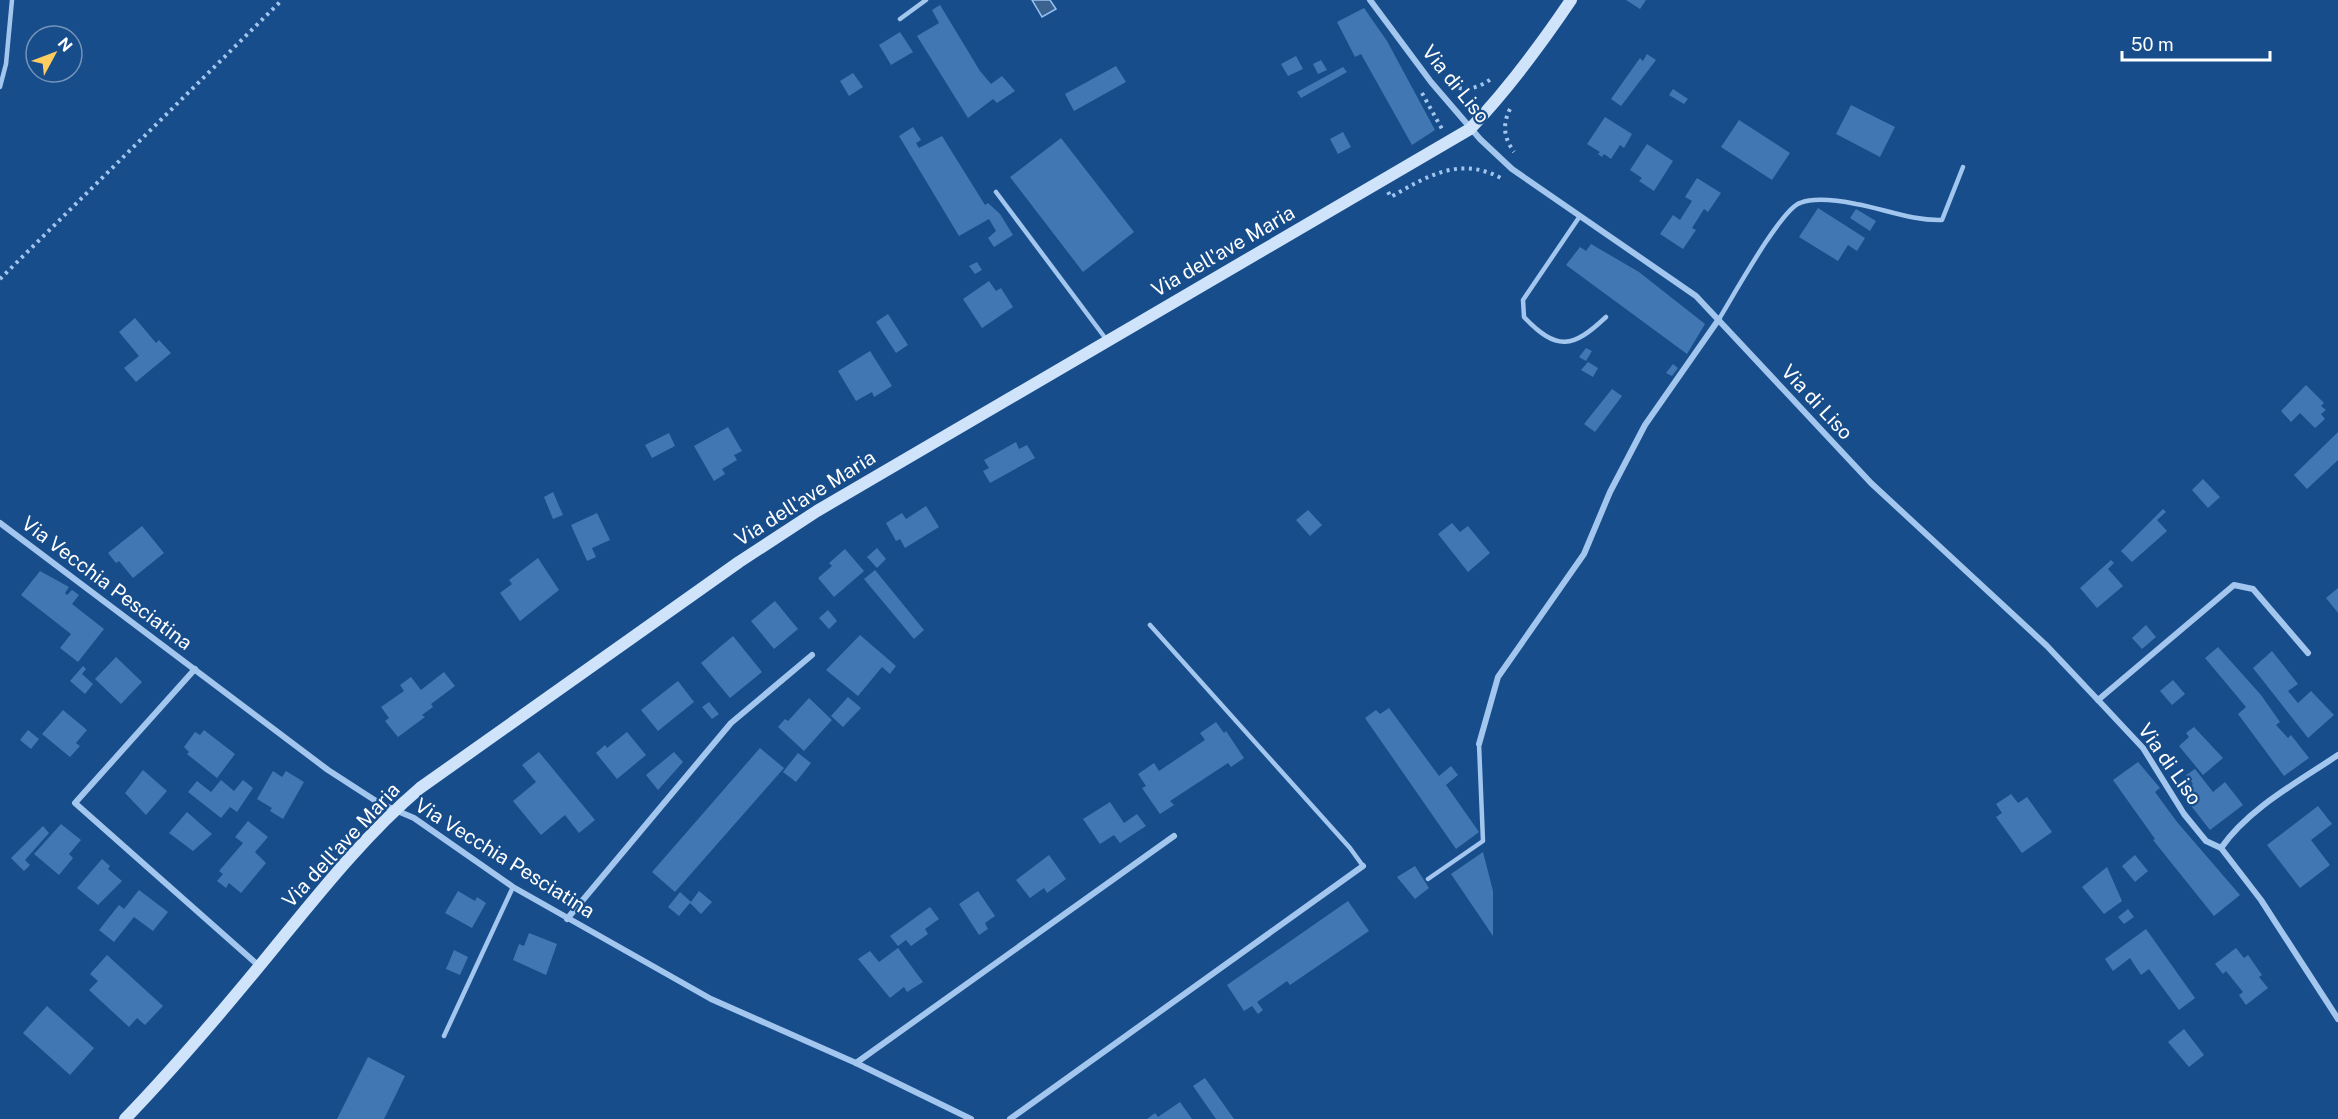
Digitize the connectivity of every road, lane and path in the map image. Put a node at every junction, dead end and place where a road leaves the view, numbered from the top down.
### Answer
1 (12, 0) edge
2 (282, 0) edge
3 (926, 0) edge
4 (1370, 0) edge
5 (1571, 0) edge
6 (900, 19) dead end
7 (1496, 74) dead end
8 (1448, 83) dead end
9 (0, 87) edge
10 (1420, 90) dead end
11 (1512, 107) dead end
12 (1470, 129) junction
13 (1441, 137) dead end
14 (1516, 155) dead end
15 (1963, 166) dead end
16 (1502, 179) dead end
17 (996, 192) dead end
18 (1391, 197) dead end
19 (1580, 216) junction
20 (0, 279) edge
21 (1606, 317) dead end
22 (1719, 320) junction
23 (1107, 341) junction
24 (0, 523) edge
25 (1150, 625) dead end
26 (2308, 653) dead end
27 (812, 655) dead end
28 (195, 669) junction
29 (2098, 700) junction
30 (1479, 744) joint
31 (2338, 755) edge
32 (396, 809) junction
33 (1174, 836) dead end
34 (2221, 848) junction
35 (1363, 866) joint
36 (1428, 879) dead end
37 (513, 887) junction
38 (567, 920) junction
39 (259, 966) junction
40 (2338, 1019) edge
41 (444, 1036) dead end
42 (856, 1063) junction
43 (125, 1119) edge
44 (971, 1119) edge
45 (1010, 1119) edge

1 - 9 lane
2 - 20 path
3 - 6 lane
4 - 12 street, Via di Liso
5 - 12 street, Via dell'ave Maria
7 - 8 path
10 - 13 path
11 - 14 path
12 - 19 street, Via di Liso
12 - 23 street, Via dell'ave Maria
15 - 22 lane
16 - 18 path
17 - 23 lane
19 - 21 lane
19 - 22 street, Via di Liso
22 - 29 street, Via di Liso
22 - 30 street
23 - 32 street, Via dell'ave Maria
24 - 28 street, Via Vecchia Pesciatina
25 - 35 lane
26 - 29 street
27 - 38 street
28 - 32 street, Via Vecchia Pesciatina
28 - 39 street
29 - 34 street, Via di Liso
30 - 36 lane
31 - 34 street
32 - 37 street, Via Vecchia Pesciatina
32 - 39 street, Via dell'ave Maria
33 - 42 street
34 - 40 street, Via di Liso
35 - 45 street
37 - 38 street, Via Vecchia Pesciatina
37 - 41 lane
38 - 42 street, Via Vecchia Pesciatina
39 - 43 street, Via dell'ave Maria
42 - 44 street, Via Vecchia Pesciatina

